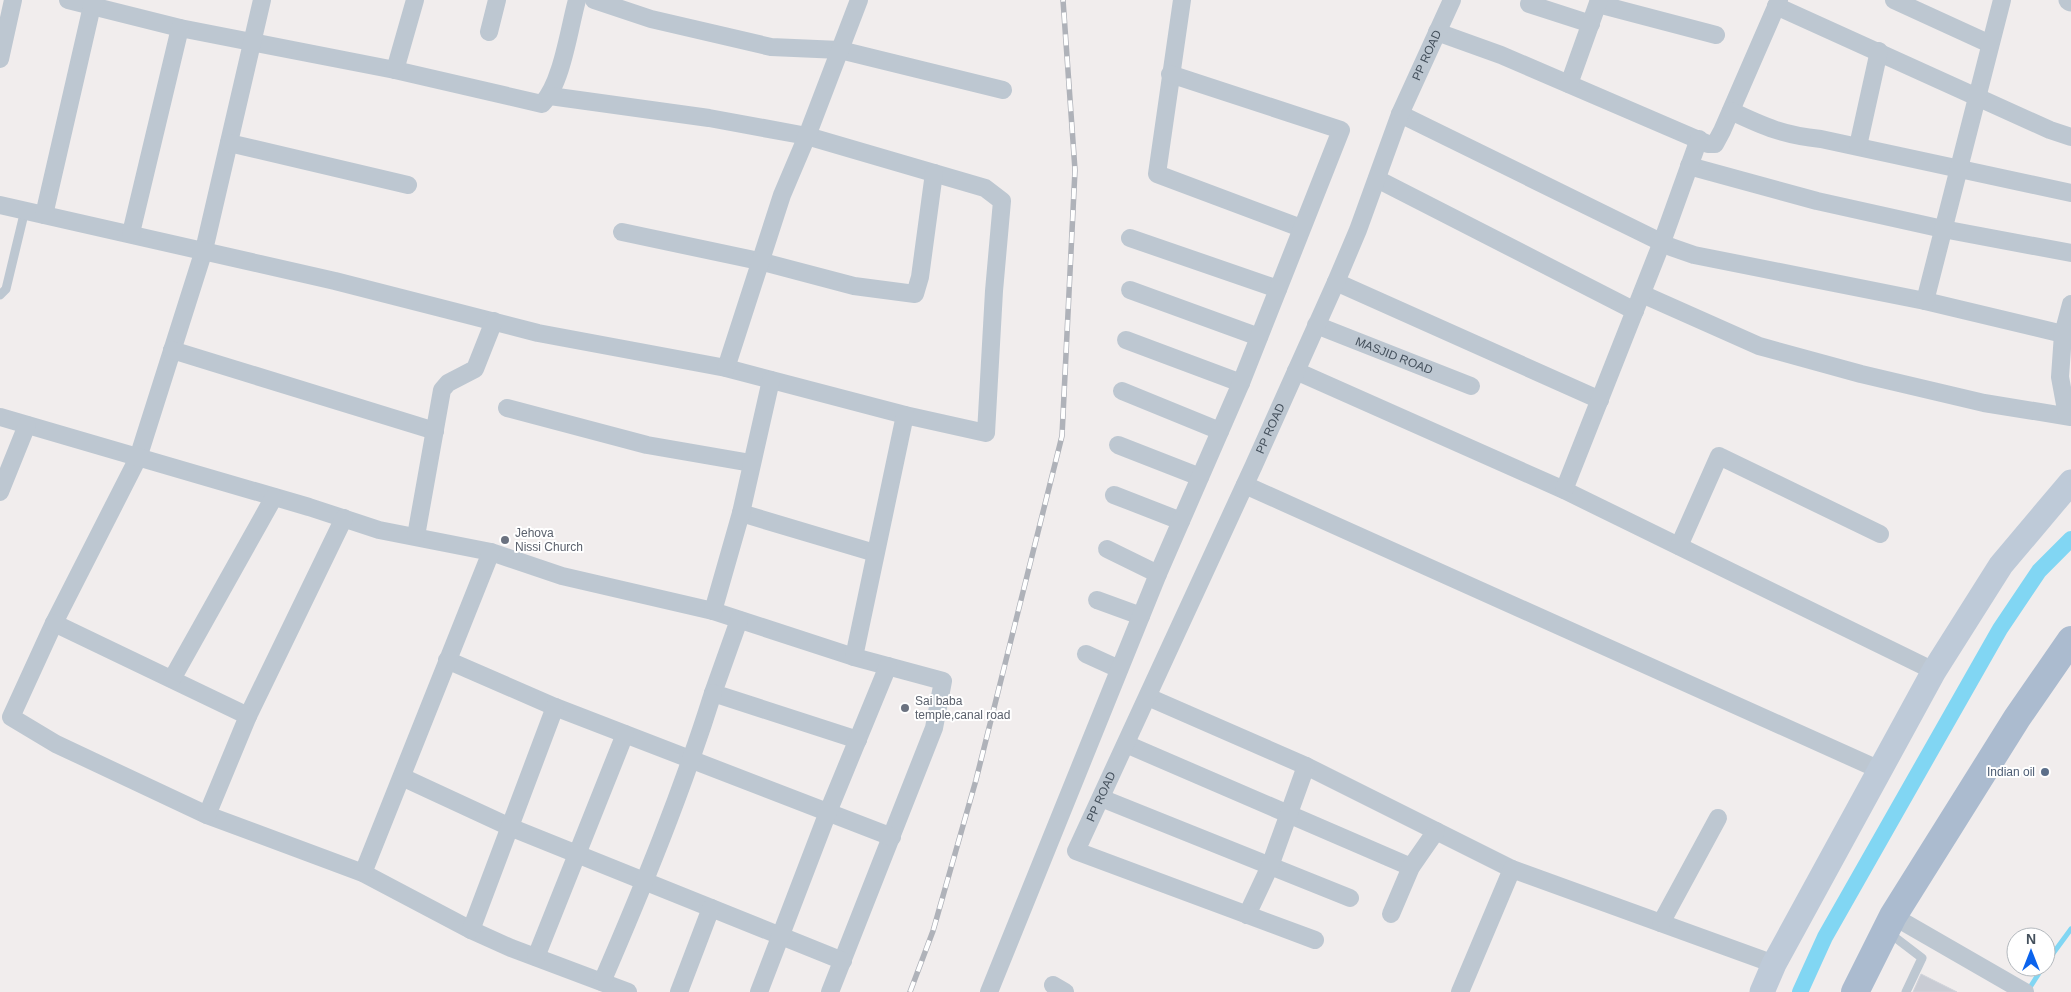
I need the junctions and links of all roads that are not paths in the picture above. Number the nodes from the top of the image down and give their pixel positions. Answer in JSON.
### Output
{"nodes":[{"id":1,"x":13,"y":0,"type":"edge"},
{"id":2,"x":68,"y":0,"type":"edge"},
{"id":3,"x":262,"y":0,"type":"edge"},
{"id":4,"x":415,"y":0,"type":"edge"},
{"id":5,"x":497,"y":0,"type":"edge"},
{"id":6,"x":576,"y":0,"type":"edge"},
{"id":7,"x":594,"y":0,"type":"edge"},
{"id":8,"x":858,"y":0,"type":"edge"},
{"id":9,"x":1182,"y":0,"type":"edge"},
{"id":10,"x":1452,"y":0,"type":"edge"},
{"id":11,"x":1894,"y":0,"type":"edge"},
{"id":12,"x":2002,"y":0,"type":"edge"},
{"id":13,"x":1599,"y":2,"type":"edge"},
{"id":14,"x":1778,"y":3,"type":"edge"},
{"id":15,"x":1529,"y":4,"type":"dead end"},
{"id":16,"x":92,"y":6,"type":"junction"},
{"id":17,"x":1591,"y":24,"type":"junction"},
{"id":18,"x":180,"y":28,"type":"junction"},
{"id":19,"x":489,"y":32,"type":"dead end"},
{"id":20,"x":1437,"y":32,"type":"junction"},
{"id":21,"x":1716,"y":35,"type":"dead end"},
{"id":22,"x":253,"y":42,"type":"junction"},
{"id":23,"x":1990,"y":44,"type":"junction"},
{"id":24,"x":840,"y":50,"type":"junction"},
{"id":25,"x":1879,"y":52,"type":"junction"},
{"id":26,"x":0,"y":59,"type":"edge"},
{"id":27,"x":395,"y":70,"type":"junction"},
{"id":28,"x":1170,"y":74,"type":"junction"},
{"id":29,"x":1569,"y":84,"type":"junction"},
{"id":30,"x":1003,"y":90,"type":"dead end"},
{"id":31,"x":550,"y":96,"type":"junction"},
{"id":32,"x":1977,"y":96,"type":"junction"},
{"id":33,"x":1731,"y":111,"type":"junction"},
{"id":34,"x":1400,"y":114,"type":"junction"},
{"id":35,"x":807,"y":136,"type":"junction"},
{"id":36,"x":2071,"y":137,"type":"edge"},
{"id":37,"x":1699,"y":139,"type":"junction"},
{"id":38,"x":229,"y":143,"type":"junction"},
{"id":39,"x":1858,"y":146,"type":"junction"},
{"id":40,"x":1689,"y":166,"type":"junction"},
{"id":41,"x":1959,"y":167,"type":"junction"},
{"id":42,"x":934,"y":173,"type":"junction"},
{"id":43,"x":1376,"y":179,"type":"junction"},
{"id":44,"x":408,"y":185,"type":"dead end"},
{"id":45,"x":2071,"y":193,"type":"edge"},
{"id":46,"x":0,"y":205,"type":"edge"},
{"id":47,"x":25,"y":210,"type":"junction"},
{"id":48,"x":44,"y":215,"type":"junction"},
{"id":49,"x":1301,"y":228,"type":"junction"},
{"id":50,"x":1943,"y":229,"type":"junction"},
{"id":51,"x":622,"y":232,"type":"dead end"},
{"id":52,"x":131,"y":234,"type":"junction"},
{"id":53,"x":1130,"y":238,"type":"dead end"},
{"id":54,"x":1662,"y":242,"type":"junction"},
{"id":55,"x":204,"y":250,"type":"junction"},
{"id":56,"x":2071,"y":253,"type":"edge"},
{"id":57,"x":759,"y":261,"type":"junction"},
{"id":58,"x":1336,"y":282,"type":"junction"},
{"id":59,"x":1278,"y":289,"type":"junction"},
{"id":60,"x":1130,"y":290,"type":"dead end"},
{"id":61,"x":1642,"y":294,"type":"junction"},
{"id":62,"x":0,"y":295,"type":"edge"},
{"id":63,"x":1924,"y":300,"type":"junction"},
{"id":64,"x":2071,"y":304,"type":"edge"},
{"id":65,"x":1635,"y":310,"type":"junction"},
{"id":66,"x":494,"y":321,"type":"junction"},
{"id":67,"x":1316,"y":325,"type":"junction"},
{"id":68,"x":2063,"y":334,"type":"junction"},
{"id":69,"x":1259,"y":337,"type":"junction"},
{"id":70,"x":1126,"y":340,"type":"dead end"},
{"id":71,"x":172,"y":350,"type":"junction"},
{"id":72,"x":726,"y":368,"type":"junction"},
{"id":73,"x":1296,"y":371,"type":"junction"},
{"id":74,"x":771,"y":380,"type":"junction"},
{"id":75,"x":1241,"y":383,"type":"junction"},
{"id":76,"x":1471,"y":386,"type":"dead end"},
{"id":77,"x":1122,"y":391,"type":"dead end"},
{"id":78,"x":1600,"y":400,"type":"junction"},
{"id":79,"x":507,"y":408,"type":"dead end"},
{"id":80,"x":2070,"y":414,"type":"edge"},
{"id":81,"x":905,"y":415,"type":"junction"},
{"id":82,"x":0,"y":417,"type":"edge"},
{"id":83,"x":27,"y":424,"type":"junction"},
{"id":84,"x":435,"y":431,"type":"junction"},
{"id":85,"x":1220,"y":431,"type":"junction"},
{"id":86,"x":1118,"y":444,"type":"dead end"},
{"id":87,"x":138,"y":458,"type":"junction"},
{"id":88,"x":751,"y":463,"type":"junction"},
{"id":89,"x":1200,"y":477,"type":"junction"},
{"id":90,"x":2071,"y":482,"type":"edge"},
{"id":91,"x":1245,"y":485,"type":"junction"},
{"id":92,"x":1564,"y":490,"type":"junction"},
{"id":93,"x":0,"y":492,"type":"edge"},
{"id":94,"x":1114,"y":496,"type":"dead end"},
{"id":95,"x":274,"y":497,"type":"junction"},
{"id":96,"x":741,"y":513,"type":"junction"},
{"id":97,"x":344,"y":518,"type":"junction"},
{"id":98,"x":1181,"y":521,"type":"junction"},
{"id":99,"x":1880,"y":534,"type":"dead end"},
{"id":100,"x":416,"y":536,"type":"junction"},
{"id":101,"x":1679,"y":546,"type":"junction"},
{"id":102,"x":1106,"y":549,"type":"dead end"},
{"id":103,"x":491,"y":552,"type":"junction"},
{"id":104,"x":875,"y":553,"type":"junction"},
{"id":105,"x":1158,"y":574,"type":"junction"},
{"id":106,"x":1097,"y":600,"type":"dead end"},
{"id":107,"x":713,"y":611,"type":"junction"},
{"id":108,"x":1141,"y":616,"type":"junction"},
{"id":109,"x":739,"y":620,"type":"junction"},
{"id":110,"x":54,"y":623,"type":"junction"},
{"id":111,"x":2071,"y":640,"type":"edge"},
{"id":112,"x":1086,"y":654,"type":"dead end"},
{"id":113,"x":854,"y":657,"type":"junction"},
{"id":114,"x":447,"y":660,"type":"junction"},
{"id":115,"x":888,"y":666,"type":"junction"},
{"id":116,"x":1119,"y":668,"type":"junction"},
{"id":117,"x":1934,"y":672,"type":"junction"},
{"id":118,"x":172,"y":679,"type":"junction"},
{"id":119,"x":713,"y":692,"type":"junction"},
{"id":120,"x":1148,"y":697,"type":"junction"},
{"id":121,"x":555,"y":707,"type":"junction"},
{"id":122,"x":248,"y":716,"type":"junction"},
{"id":123,"x":625,"y":734,"type":"junction"},
{"id":124,"x":858,"y":740,"type":"junction"},
{"id":125,"x":1126,"y":744,"type":"junction"},
{"id":126,"x":692,"y":760,"type":"junction"},
{"id":127,"x":1306,"y":766,"type":"junction"},
{"id":128,"x":1880,"y":770,"type":"junction"},
{"id":129,"x":402,"y":777,"type":"junction"},
{"id":130,"x":1101,"y":798,"type":"junction"},
{"id":131,"x":828,"y":812,"type":"junction"},
{"id":132,"x":207,"y":815,"type":"junction"},
{"id":133,"x":1290,"y":815,"type":"junction"},
{"id":134,"x":1718,"y":818,"type":"dead end"},
{"id":135,"x":510,"y":827,"type":"junction"},
{"id":136,"x":1436,"y":831,"type":"junction"},
{"id":137,"x":892,"y":837,"type":"junction"},
{"id":138,"x":578,"y":854,"type":"junction"},
{"id":139,"x":1270,"y":866,"type":"junction"},
{"id":140,"x":1411,"y":868,"type":"junction"},
{"id":141,"x":1512,"y":869,"type":"junction"},
{"id":142,"x":363,"y":873,"type":"junction"},
{"id":143,"x":646,"y":882,"type":"junction"},
{"id":144,"x":1350,"y":898,"type":"dead end"},
{"id":145,"x":711,"y":908,"type":"junction"},
{"id":146,"x":1390,"y":914,"type":"dead end"},
{"id":147,"x":1247,"y":915,"type":"junction"},
{"id":148,"x":1661,"y":923,"type":"junction"},
{"id":149,"x":1889,"y":923,"type":"junction"},
{"id":150,"x":471,"y":930,"type":"junction"},
{"id":151,"x":780,"y":935,"type":"junction"},
{"id":152,"x":1315,"y":940,"type":"dead end"},
{"id":153,"x":536,"y":957,"type":"junction"},
{"id":154,"x":843,"y":961,"type":"junction"},
{"id":155,"x":1774,"y":964,"type":"junction"},
{"id":156,"x":602,"y":982,"type":"junction"},
{"id":157,"x":628,"y":992,"type":"edge"},
{"id":158,"x":679,"y":992,"type":"edge"},
{"id":159,"x":760,"y":992,"type":"edge"},
{"id":160,"x":830,"y":992,"type":"edge"},
{"id":161,"x":989,"y":992,"type":"edge"},
{"id":162,"x":1460,"y":992,"type":"edge"},
{"id":163,"x":1762,"y":992,"type":"edge"},
{"id":164,"x":1855,"y":992,"type":"edge"},
{"id":165,"x":1906,"y":992,"type":"edge"},
{"id":166,"x":2025,"y":992,"type":"edge"}],
"edges":[{"from":1,"to":26,"type":"street"},
{"from":2,"to":16,"type":"street"},
{"from":3,"to":22,"type":"street"},
{"from":4,"to":27,"type":"street"},
{"from":5,"to":19,"type":"street"},
{"from":6,"to":31,"type":"street"},
{"from":7,"to":24,"type":"street"},
{"from":8,"to":24,"type":"street"},
{"from":9,"to":28,"type":"street"},
{"from":10,"to":20,"type":"street","name":"PP ROAD"},
{"from":11,"to":23,"type":"street"},
{"from":12,"to":23,"type":"street"},
{"from":13,"to":17,"type":"street"},
{"from":13,"to":21,"type":"street"},
{"from":14,"to":25,"type":"street"},
{"from":14,"to":33,"type":"street"},
{"from":15,"to":17,"type":"street"},
{"from":16,"to":18,"type":"street"},
{"from":16,"to":48,"type":"street"},
{"from":17,"to":29,"type":"street"},
{"from":18,"to":22,"type":"street"},
{"from":18,"to":52,"type":"street"},
{"from":20,"to":29,"type":"street"},
{"from":20,"to":34,"type":"street","name":"PP ROAD"},
{"from":22,"to":27,"type":"street"},
{"from":22,"to":38,"type":"street"},
{"from":23,"to":32,"type":"street"},
{"from":24,"to":30,"type":"street"},
{"from":24,"to":35,"type":"street"},
{"from":25,"to":32,"type":"street"},
{"from":25,"to":39,"type":"street"},
{"from":27,"to":31,"type":"street"},
{"from":28,"to":49,"type":"street"},
{"from":28,"to":49,"type":"street"},
{"from":29,"to":37,"type":"street"},
{"from":31,"to":35,"type":"street"},
{"from":32,"to":36,"type":"street"},
{"from":32,"to":41,"type":"street"},
{"from":33,"to":37,"type":"street"},
{"from":33,"to":39,"type":"street"},
{"from":34,"to":43,"type":"street","name":"PP ROAD"},
{"from":34,"to":54,"type":"street"},
{"from":35,"to":42,"type":"street"},
{"from":35,"to":57,"type":"street"},
{"from":37,"to":40,"type":"street"},
{"from":38,"to":44,"type":"street"},
{"from":38,"to":55,"type":"street"},
{"from":39,"to":41,"type":"street"},
{"from":40,"to":50,"type":"street"},
{"from":40,"to":54,"type":"street"},
{"from":41,"to":45,"type":"street"},
{"from":41,"to":50,"type":"street"},
{"from":42,"to":57,"type":"street"},
{"from":42,"to":81,"type":"street"},
{"from":43,"to":58,"type":"street","name":"PP ROAD"},
{"from":43,"to":65,"type":"street"},
{"from":46,"to":47,"type":"street"},
{"from":47,"to":48,"type":"street"},
{"from":47,"to":62,"type":"lane"},
{"from":48,"to":52,"type":"street"},
{"from":49,"to":59,"type":"street"},
{"from":50,"to":56,"type":"street"},
{"from":50,"to":63,"type":"street"},
{"from":51,"to":57,"type":"street"},
{"from":52,"to":55,"type":"street"},
{"from":53,"to":59,"type":"street"},
{"from":54,"to":61,"type":"street"},
{"from":54,"to":63,"type":"street"},
{"from":55,"to":66,"type":"street"},
{"from":55,"to":71,"type":"street"},
{"from":57,"to":72,"type":"street"},
{"from":58,"to":67,"type":"street","name":"PP ROAD"},
{"from":58,"to":78,"type":"street"},
{"from":59,"to":69,"type":"street"},
{"from":60,"to":69,"type":"street"},
{"from":61,"to":65,"type":"street"},
{"from":61,"to":80,"type":"street"},
{"from":63,"to":68,"type":"street"},
{"from":64,"to":68,"type":"street"},
{"from":65,"to":78,"type":"street"},
{"from":66,"to":72,"type":"street"},
{"from":66,"to":84,"type":"street"},
{"from":67,"to":73,"type":"street","name":"PP ROAD"},
{"from":67,"to":76,"type":"street","name":"MASJID ROAD"},
{"from":68,"to":80,"type":"street"},
{"from":69,"to":75,"type":"street"},
{"from":70,"to":75,"type":"street"},
{"from":71,"to":84,"type":"street"},
{"from":71,"to":87,"type":"street"},
{"from":72,"to":74,"type":"street"},
{"from":73,"to":91,"type":"street","name":"PP ROAD"},
{"from":73,"to":92,"type":"street"},
{"from":74,"to":81,"type":"street"},
{"from":74,"to":88,"type":"street"},
{"from":75,"to":85,"type":"street"},
{"from":77,"to":85,"type":"street"},
{"from":78,"to":92,"type":"street"},
{"from":79,"to":88,"type":"street"},
{"from":81,"to":104,"type":"street"},
{"from":82,"to":83,"type":"street"},
{"from":83,"to":87,"type":"street"},
{"from":83,"to":93,"type":"street"},
{"from":84,"to":100,"type":"street"},
{"from":85,"to":89,"type":"street"},
{"from":86,"to":89,"type":"street"},
{"from":87,"to":95,"type":"street"},
{"from":87,"to":110,"type":"street"},
{"from":88,"to":96,"type":"street"},
{"from":89,"to":98,"type":"street"},
{"from":90,"to":117,"type":"main road"},
{"from":91,"to":120,"type":"street","name":"PP ROAD"},
{"from":91,"to":128,"type":"street"},
{"from":92,"to":101,"type":"street"},
{"from":94,"to":98,"type":"street"},
{"from":95,"to":97,"type":"street"},
{"from":95,"to":118,"type":"street"},
{"from":96,"to":104,"type":"street"},
{"from":96,"to":107,"type":"street"},
{"from":97,"to":100,"type":"street"},
{"from":97,"to":122,"type":"street"},
{"from":98,"to":105,"type":"street"},
{"from":99,"to":101,"type":"street"},
{"from":100,"to":103,"type":"street"},
{"from":101,"to":117,"type":"street"},
{"from":102,"to":105,"type":"street"},
{"from":103,"to":107,"type":"street"},
{"from":103,"to":114,"type":"street"},
{"from":104,"to":113,"type":"street"},
{"from":105,"to":108,"type":"street"},
{"from":106,"to":108,"type":"street"},
{"from":107,"to":109,"type":"street"},
{"from":108,"to":116,"type":"street"},
{"from":109,"to":113,"type":"street"},
{"from":109,"to":119,"type":"street"},
{"from":110,"to":118,"type":"street"},
{"from":110,"to":132,"type":"street"},
{"from":111,"to":149,"type":"main road"},
{"from":112,"to":116,"type":"street"},
{"from":113,"to":115,"type":"street"},
{"from":114,"to":121,"type":"street"},
{"from":114,"to":129,"type":"street"},
{"from":115,"to":124,"type":"street"},
{"from":115,"to":137,"type":"street"},
{"from":116,"to":161,"type":"street"},
{"from":117,"to":128,"type":"main road"},
{"from":118,"to":122,"type":"street"},
{"from":119,"to":124,"type":"street"},
{"from":119,"to":126,"type":"street"},
{"from":120,"to":125,"type":"street","name":"PP ROAD"},
{"from":120,"to":127,"type":"street"},
{"from":121,"to":123,"type":"street"},
{"from":121,"to":135,"type":"street"},
{"from":122,"to":132,"type":"street"},
{"from":123,"to":126,"type":"street"},
{"from":123,"to":138,"type":"street"},
{"from":124,"to":131,"type":"street"},
{"from":125,"to":130,"type":"street","name":"PP ROAD"},
{"from":125,"to":133,"type":"street"},
{"from":126,"to":131,"type":"street"},
{"from":126,"to":143,"type":"street"},
{"from":127,"to":133,"type":"street"},
{"from":127,"to":136,"type":"street"},
{"from":128,"to":155,"type":"main road"},
{"from":129,"to":135,"type":"street"},
{"from":129,"to":142,"type":"street"},
{"from":130,"to":139,"type":"street"},
{"from":130,"to":147,"type":"street","name":"PP ROAD"},
{"from":131,"to":137,"type":"street"},
{"from":131,"to":151,"type":"street"},
{"from":132,"to":142,"type":"street"},
{"from":133,"to":139,"type":"street"},
{"from":133,"to":140,"type":"street"},
{"from":134,"to":148,"type":"street"},
{"from":135,"to":138,"type":"street"},
{"from":135,"to":150,"type":"street"},
{"from":136,"to":140,"type":"street"},
{"from":136,"to":141,"type":"street"},
{"from":137,"to":154,"type":"street"},
{"from":138,"to":143,"type":"street"},
{"from":138,"to":153,"type":"street"},
{"from":139,"to":144,"type":"street"},
{"from":139,"to":147,"type":"street"},
{"from":140,"to":146,"type":"street"},
{"from":141,"to":148,"type":"street"},
{"from":141,"to":162,"type":"street"},
{"from":142,"to":150,"type":"street"},
{"from":143,"to":145,"type":"street"},
{"from":143,"to":156,"type":"street"},
{"from":145,"to":151,"type":"street"},
{"from":145,"to":158,"type":"street"},
{"from":147,"to":152,"type":"street"},
{"from":148,"to":155,"type":"street"},
{"from":149,"to":164,"type":"main road"},
{"from":149,"to":165,"type":"lane"},
{"from":149,"to":166,"type":"street"},
{"from":150,"to":153,"type":"street"},
{"from":151,"to":154,"type":"street"},
{"from":151,"to":159,"type":"street"},
{"from":153,"to":156,"type":"street"},
{"from":154,"to":160,"type":"street"},
{"from":155,"to":163,"type":"main road"},
{"from":156,"to":157,"type":"street"}]}
